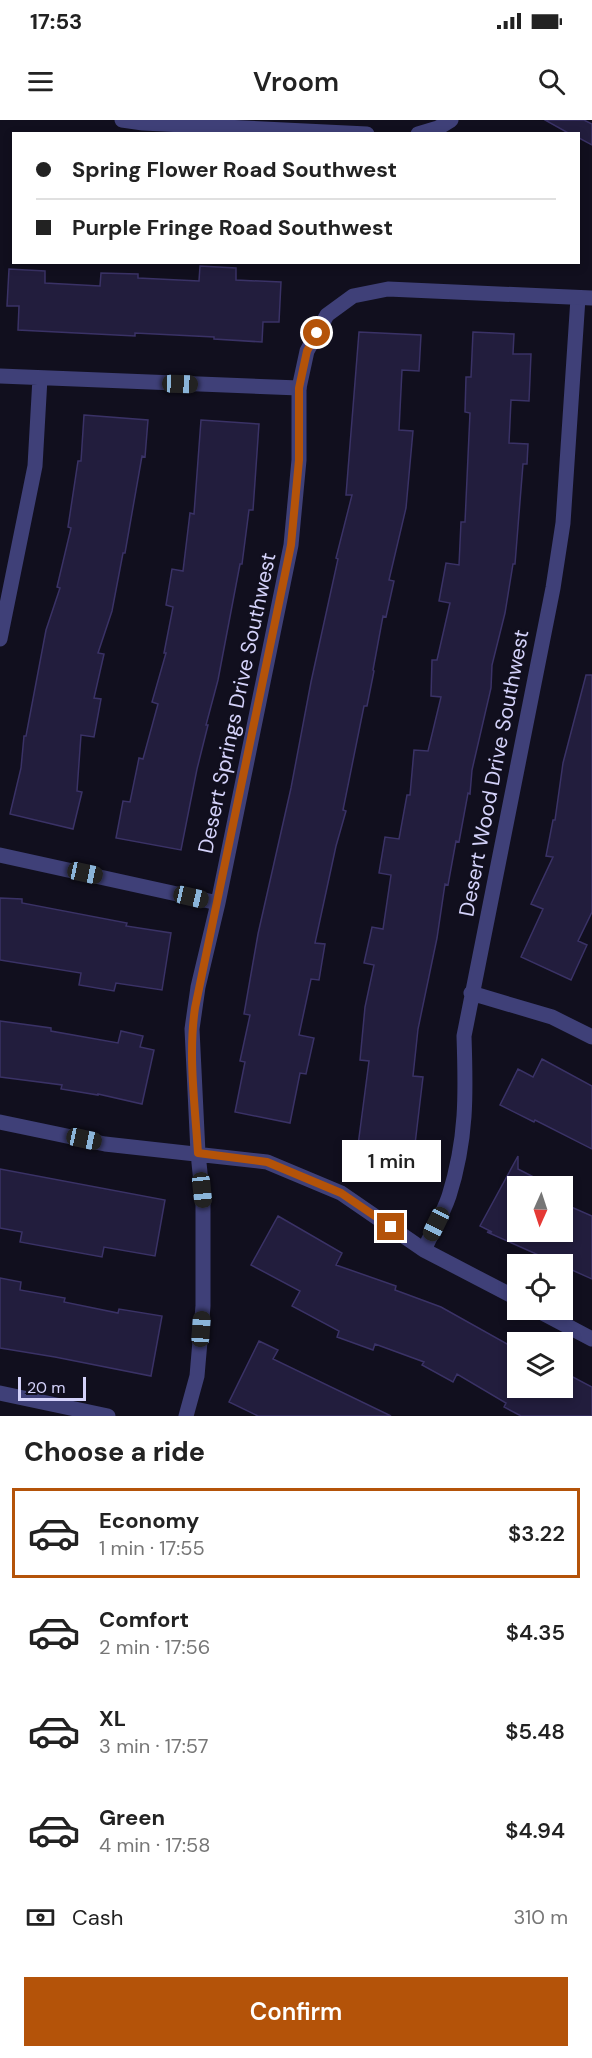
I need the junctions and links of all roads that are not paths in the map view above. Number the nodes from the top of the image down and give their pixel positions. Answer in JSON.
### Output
{"nodes":[{"id":1,"x":122,"y":120,"type":"edge"},
{"id":2,"x":451,"y":120,"type":"edge"},
{"id":3,"x":237,"y":124,"type":"edge"},
{"id":4,"x":341,"y":132,"type":"edge"},
{"id":5,"x":425,"y":132,"type":"edge"},
{"id":6,"x":585,"y":298,"type":"edge"},
{"id":7,"x":0,"y":376,"type":"edge"},
{"id":8,"x":40,"y":378,"type":"junction"},
{"id":9,"x":299,"y":388,"type":"junction"},
{"id":10,"x":0,"y":639,"type":"edge"},
{"id":11,"x":0,"y":855,"type":"edge"},
{"id":12,"x":218,"y":903,"type":"junction"},
{"id":13,"x":471,"y":993,"type":"junction"},
{"id":14,"x":592,"y":1037,"type":"edge"},
{"id":15,"x":0,"y":1122,"type":"edge"},
{"id":16,"x":198,"y":1153,"type":"junction"},
{"id":17,"x":424,"y":1250,"type":"junction"},
{"id":18,"x":507,"y":1293,"type":"edge"},
{"id":19,"x":556,"y":1320,"type":"edge"},
{"id":20,"x":592,"y":1339,"type":"edge"},
{"id":21,"x":0,"y":1393,"type":"edge"},
{"id":22,"x":108,"y":1416,"type":"edge"},
{"id":23,"x":186,"y":1416,"type":"edge"}],
"edges":[{"from":1,"to":3,"type":"street"},
{"from":2,"to":5,"type":"street"},
{"from":3,"to":4,"type":"street"},
{"from":6,"to":9,"type":"street","name":"Desert Springs Drive Southwest"},
{"from":6,"to":13,"type":"street","name":"Desert Wood Drive Southwest"},
{"from":7,"to":8,"type":"street"},
{"from":8,"to":9,"type":"street"},
{"from":8,"to":10,"type":"street"},
{"from":9,"to":12,"type":"street","name":"Desert Springs Drive Southwest"},
{"from":11,"to":12,"type":"street"},
{"from":12,"to":16,"type":"street","name":"Desert Springs Drive Southwest"},
{"from":13,"to":14,"type":"street"},
{"from":13,"to":17,"type":"street","name":"Desert Wood Drive Southwest"},
{"from":15,"to":16,"type":"street"},
{"from":16,"to":17,"type":"street"},
{"from":16,"to":23,"type":"street","name":"Desert Springs Drive Southwest"},
{"from":17,"to":18,"type":"street"},
{"from":19,"to":20,"type":"street"},
{"from":21,"to":22,"type":"street"}]}
